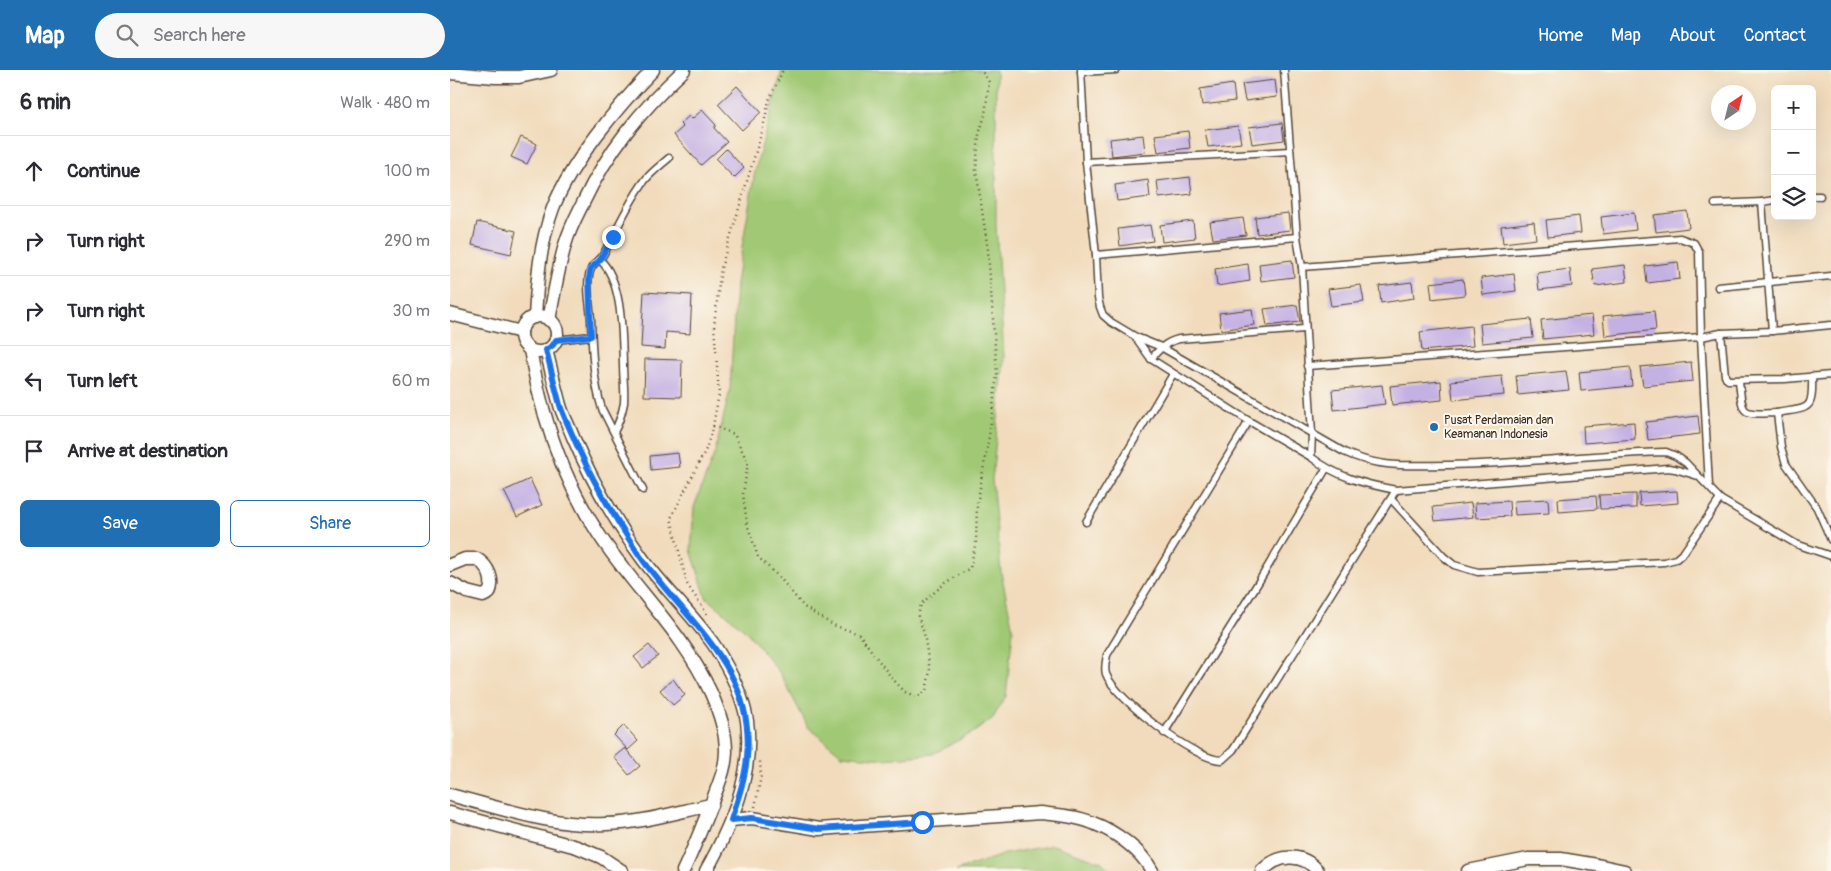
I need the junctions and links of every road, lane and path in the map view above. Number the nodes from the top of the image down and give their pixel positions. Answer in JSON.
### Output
{"nodes":[{"id":1,"x":551,"y":70,"type":"edge"},
{"id":2,"x":684,"y":70,"type":"edge"},
{"id":3,"x":783,"y":70,"type":"edge"},
{"id":4,"x":981,"y":70,"type":"edge"},
{"id":5,"x":1116,"y":70,"type":"edge"},
{"id":6,"x":1284,"y":70,"type":"edge"},
{"id":7,"x":1081,"y":71,"type":"edge"},
{"id":8,"x":650,"y":72,"type":"edge"},
{"id":9,"x":450,"y":73,"type":"edge"},
{"id":10,"x":663,"y":90,"type":"junction"},
{"id":11,"x":1290,"y":151,"type":"junction"},
{"id":12,"x":668,"y":158,"type":"dead end"},
{"id":13,"x":1086,"y":162,"type":"junction"},
{"id":14,"x":1816,"y":196,"type":"edge"},
{"id":15,"x":1820,"y":196,"type":"dead end"},
{"id":16,"x":1771,"y":201,"type":"edge"},
{"id":17,"x":1762,"y":202,"type":"junction"},
{"id":18,"x":1715,"y":204,"type":"dead end"},
{"id":19,"x":1297,"y":237,"type":"junction"},
{"id":20,"x":1096,"y":255,"type":"junction"},
{"id":21,"x":600,"y":260,"type":"junction"},
{"id":22,"x":1302,"y":267,"type":"junction"},
{"id":23,"x":1831,"y":276,"type":"edge"},
{"id":24,"x":1767,"y":282,"type":"junction"},
{"id":25,"x":1718,"y":287,"type":"dead end"},
{"id":26,"x":450,"y":314,"type":"edge"},
{"id":27,"x":535,"y":317,"type":"junction"},
{"id":28,"x":549,"y":320,"type":"junction"},
{"id":29,"x":1831,"y":325,"type":"edge"},
{"id":30,"x":1304,"y":329,"type":"junction"},
{"id":31,"x":1772,"y":331,"type":"junction"},
{"id":32,"x":521,"y":332,"type":"junction"},
{"id":33,"x":1721,"y":333,"type":"junction"},
{"id":34,"x":591,"y":336,"type":"junction"},
{"id":35,"x":1136,"y":337,"type":"junction"},
{"id":36,"x":1701,"y":338,"type":"junction"},
{"id":37,"x":556,"y":340,"type":"junction"},
{"id":38,"x":1161,"y":347,"type":"junction"},
{"id":39,"x":530,"y":350,"type":"junction"},
{"id":40,"x":546,"y":350,"type":"junction"},
{"id":41,"x":1151,"y":359,"type":"junction"},
{"id":42,"x":1307,"y":366,"type":"junction"},
{"id":43,"x":1173,"y":374,"type":"junction"},
{"id":44,"x":1831,"y":375,"type":"edge"},
{"id":45,"x":1812,"y":376,"type":"junction"},
{"id":46,"x":1739,"y":381,"type":"junction"},
{"id":47,"x":1777,"y":413,"type":"junction"},
{"id":48,"x":1249,"y":421,"type":"junction"},
{"id":49,"x":713,"y":426,"type":"junction"},
{"id":50,"x":614,"y":432,"type":"junction"},
{"id":51,"x":1312,"y":434,"type":"junction"},
{"id":52,"x":1310,"y":457,"type":"junction"},
{"id":53,"x":1326,"y":468,"type":"junction"},
{"id":54,"x":1699,"y":476,"type":"junction"},
{"id":55,"x":1709,"y":486,"type":"junction"},
{"id":56,"x":644,"y":490,"type":"dead end"},
{"id":57,"x":1396,"y":490,"type":"junction"},
{"id":58,"x":1391,"y":499,"type":"junction"},
{"id":59,"x":1720,"y":499,"type":"junction"},
{"id":60,"x":1086,"y":522,"type":"dead end"},
{"id":61,"x":1831,"y":540,"type":"edge"},
{"id":62,"x":1831,"y":556,"type":"edge"},
{"id":63,"x":450,"y":565,"type":"edge"},
{"id":64,"x":450,"y":583,"type":"edge"},
{"id":65,"x":708,"y":616,"type":"dead end"},
{"id":66,"x":1164,"y":732,"type":"junction"},
{"id":67,"x":760,"y":758,"type":"dead end"},
{"id":68,"x":450,"y":794,"type":"edge"},
{"id":69,"x":711,"y":805,"type":"junction"},
{"id":70,"x":450,"y":813,"type":"edge"},
{"id":71,"x":752,"y":818,"type":"junction"},
{"id":72,"x":731,"y":820,"type":"junction"},
{"id":73,"x":622,"y":871,"type":"edge"},
{"id":74,"x":683,"y":871,"type":"edge"},
{"id":75,"x":706,"y":871,"type":"edge"},
{"id":76,"x":1152,"y":871,"type":"edge"},
{"id":77,"x":1262,"y":871,"type":"edge"},
{"id":78,"x":1318,"y":871,"type":"edge"},
{"id":79,"x":1468,"y":871,"type":"edge"},
{"id":80,"x":1625,"y":871,"type":"edge"}],
"edges":[{"from":1,"to":9,"type":"street"},
{"from":2,"to":10,"type":"street"},
{"from":3,"to":49,"type":"path"},
{"from":4,"to":49,"type":"path"},
{"from":5,"to":7,"type":"lane"},
{"from":6,"to":11,"type":"lane"},
{"from":7,"to":13,"type":"lane"},
{"from":8,"to":10,"type":"street"},
{"from":8,"to":27,"type":"street"},
{"from":10,"to":28,"type":"street"},
{"from":11,"to":13,"type":"lane"},
{"from":11,"to":19,"type":"lane"},
{"from":12,"to":21,"type":"lane"},
{"from":13,"to":20,"type":"lane"},
{"from":14,"to":15,"type":"lane"},
{"from":16,"to":17,"type":"lane"},
{"from":17,"to":18,"type":"lane"},
{"from":17,"to":24,"type":"lane"},
{"from":19,"to":20,"type":"lane"},
{"from":19,"to":22,"type":"lane"},
{"from":20,"to":35,"type":"lane"},
{"from":21,"to":34,"type":"lane"},
{"from":21,"to":50,"type":"lane"},
{"from":22,"to":30,"type":"lane"},
{"from":22,"to":36,"type":"lane"},
{"from":23,"to":24,"type":"lane"},
{"from":24,"to":25,"type":"lane"},
{"from":24,"to":31,"type":"lane"},
{"from":26,"to":32,"type":"street"},
{"from":27,"to":28,"type":"street"},
{"from":27,"to":32,"type":"street"},
{"from":28,"to":37,"type":"street"},
{"from":29,"to":31,"type":"lane"},
{"from":30,"to":38,"type":"lane"},
{"from":30,"to":42,"type":"lane"},
{"from":31,"to":33,"type":"lane"},
{"from":32,"to":39,"type":"street"},
{"from":33,"to":36,"type":"lane"},
{"from":33,"to":46,"type":"lane"},
{"from":34,"to":37,"type":"lane"},
{"from":34,"to":50,"type":"lane"},
{"from":35,"to":38,"type":"lane"},
{"from":35,"to":41,"type":"lane"},
{"from":36,"to":42,"type":"lane"},
{"from":36,"to":55,"type":"lane"},
{"from":37,"to":40,"type":"street"},
{"from":38,"to":41,"type":"lane"},
{"from":38,"to":51,"type":"lane"},
{"from":39,"to":40,"type":"street"},
{"from":39,"to":69,"type":"street"},
{"from":40,"to":72,"type":"street"},
{"from":41,"to":43,"type":"lane"},
{"from":42,"to":51,"type":"lane"},
{"from":43,"to":48,"type":"lane"},
{"from":43,"to":60,"type":"lane"},
{"from":44,"to":45,"type":"lane"},
{"from":45,"to":46,"type":"lane"},
{"from":45,"to":47,"type":"lane"},
{"from":46,"to":47,"type":"lane"},
{"from":47,"to":61,"type":"lane"},
{"from":48,"to":52,"type":"lane"},
{"from":48,"to":66,"type":"lane"},
{"from":49,"to":65,"type":"path"},
{"from":50,"to":56,"type":"lane"},
{"from":51,"to":52,"type":"lane"},
{"from":51,"to":54,"type":"lane"},
{"from":52,"to":53,"type":"lane"},
{"from":53,"to":57,"type":"lane"},
{"from":53,"to":66,"type":"lane"},
{"from":54,"to":55,"type":"lane"},
{"from":54,"to":57,"type":"lane"},
{"from":55,"to":59,"type":"lane"},
{"from":57,"to":58,"type":"lane"},
{"from":58,"to":59,"type":"lane"},
{"from":58,"to":66,"type":"lane"},
{"from":59,"to":62,"type":"lane"},
{"from":63,"to":64,"type":"street"},
{"from":67,"to":71,"type":"path"},
{"from":68,"to":69,"type":"street"},
{"from":69,"to":74,"type":"street"},
{"from":70,"to":73,"type":"street"},
{"from":71,"to":72,"type":"street"},
{"from":71,"to":76,"type":"street"},
{"from":72,"to":75,"type":"street"},
{"from":77,"to":78,"type":"street"},
{"from":79,"to":80,"type":"street"}]}
